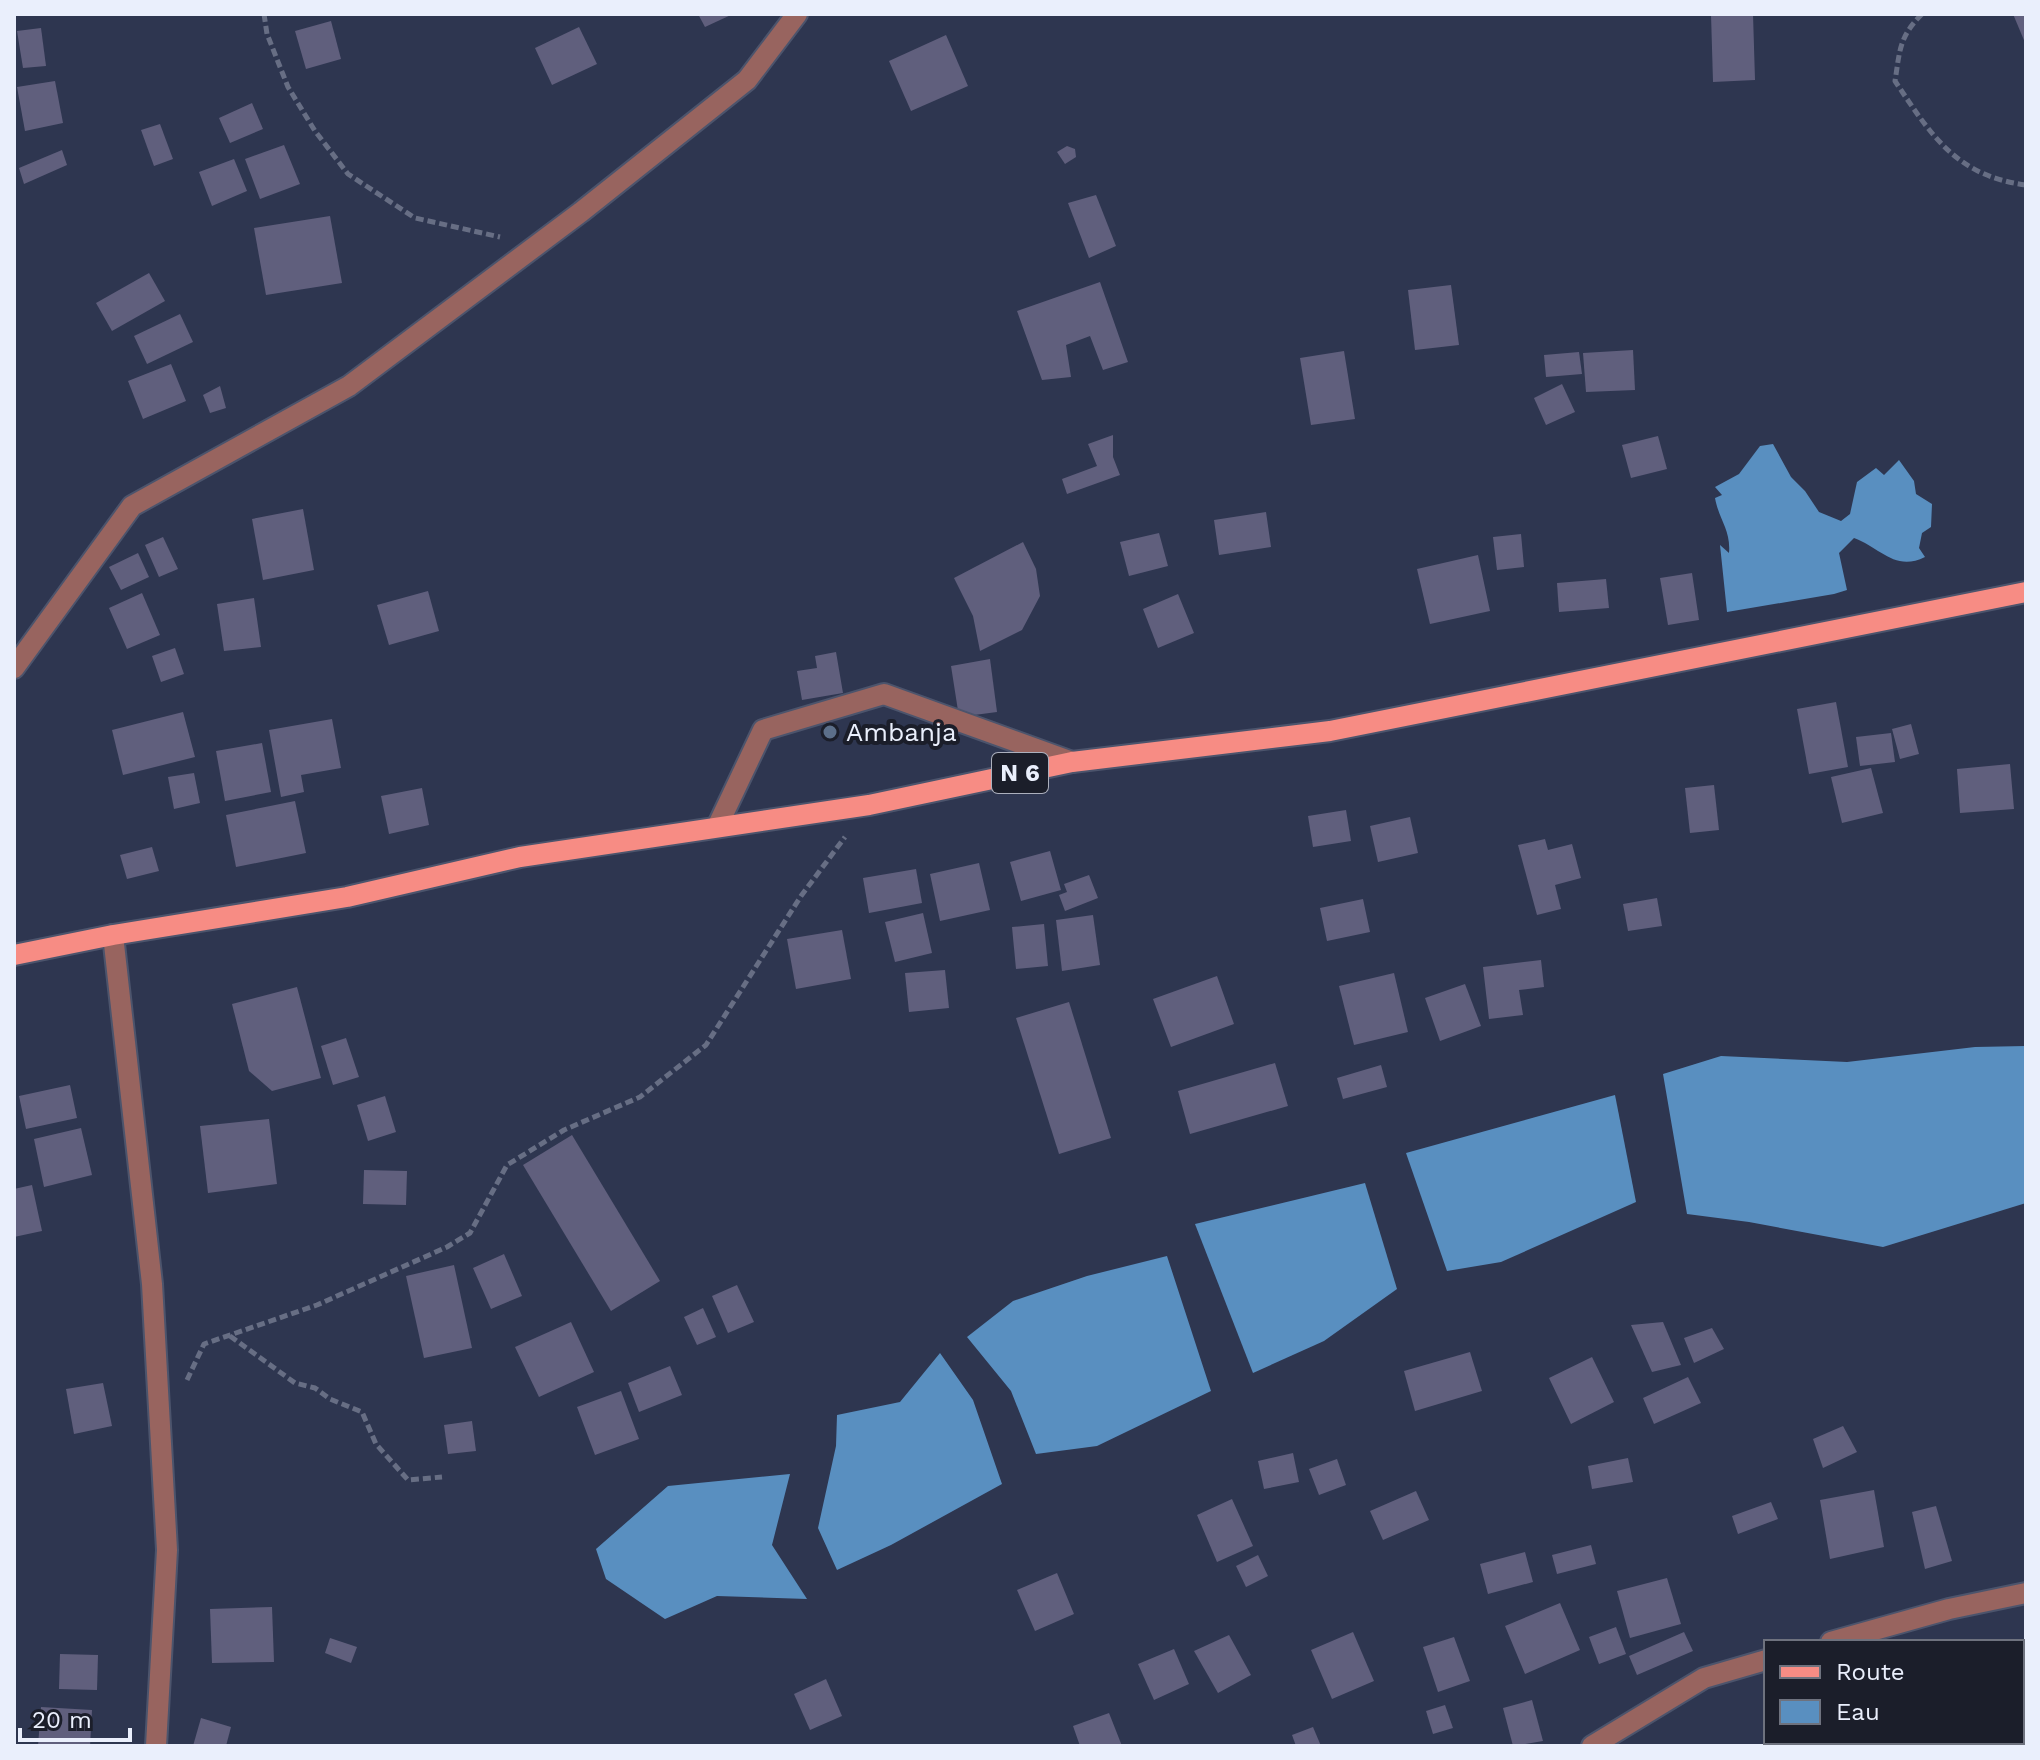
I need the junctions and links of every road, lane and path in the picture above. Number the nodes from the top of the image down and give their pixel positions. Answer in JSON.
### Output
{"nodes":[{"id":1,"x":264,"y":14,"type":"edge"},
{"id":2,"x":797,"y":14,"type":"edge"},
{"id":3,"x":1922,"y":14,"type":"edge"},
{"id":4,"x":2026,"y":185,"type":"edge"},
{"id":5,"x":536,"y":246,"type":"junction"},
{"id":6,"x":2026,"y":592,"type":"edge"},
{"id":7,"x":14,"y":668,"type":"edge"},
{"id":8,"x":1072,"y":762,"type":"junction"},
{"id":9,"x":869,"y":805,"type":"junction"},
{"id":10,"x":718,"y":825,"type":"junction"},
{"id":11,"x":113,"y":935,"type":"junction"},
{"id":12,"x":14,"y":955,"type":"edge"},
{"id":13,"x":230,"y":1335,"type":"junction"},
{"id":14,"x":185,"y":1383,"type":"dead end"},
{"id":15,"x":442,"y":1477,"type":"dead end"},
{"id":16,"x":2026,"y":1593,"type":"edge"},
{"id":17,"x":1838,"y":1640,"type":"edge"},
{"id":18,"x":1764,"y":1661,"type":"edge"},
{"id":19,"x":156,"y":1746,"type":"edge"},
{"id":20,"x":1592,"y":1746,"type":"edge"}],
"edges":[{"from":1,"to":5,"type":"path"},
{"from":2,"to":5,"type":"street"},
{"from":3,"to":4,"type":"path"},
{"from":5,"to":7,"type":"street"},
{"from":6,"to":8,"type":"main road","number":"N 6"},
{"from":8,"to":9,"type":"main road","number":"N 6"},
{"from":8,"to":10,"type":"street"},
{"from":9,"to":10,"type":"main road","number":"N 6"},
{"from":9,"to":13,"type":"path"},
{"from":10,"to":11,"type":"main road","number":"N 6"},
{"from":11,"to":12,"type":"main road","number":"N 6"},
{"from":11,"to":19,"type":"street"},
{"from":13,"to":14,"type":"path"},
{"from":13,"to":15,"type":"path"},
{"from":16,"to":17,"type":"street"},
{"from":18,"to":20,"type":"street"}]}
